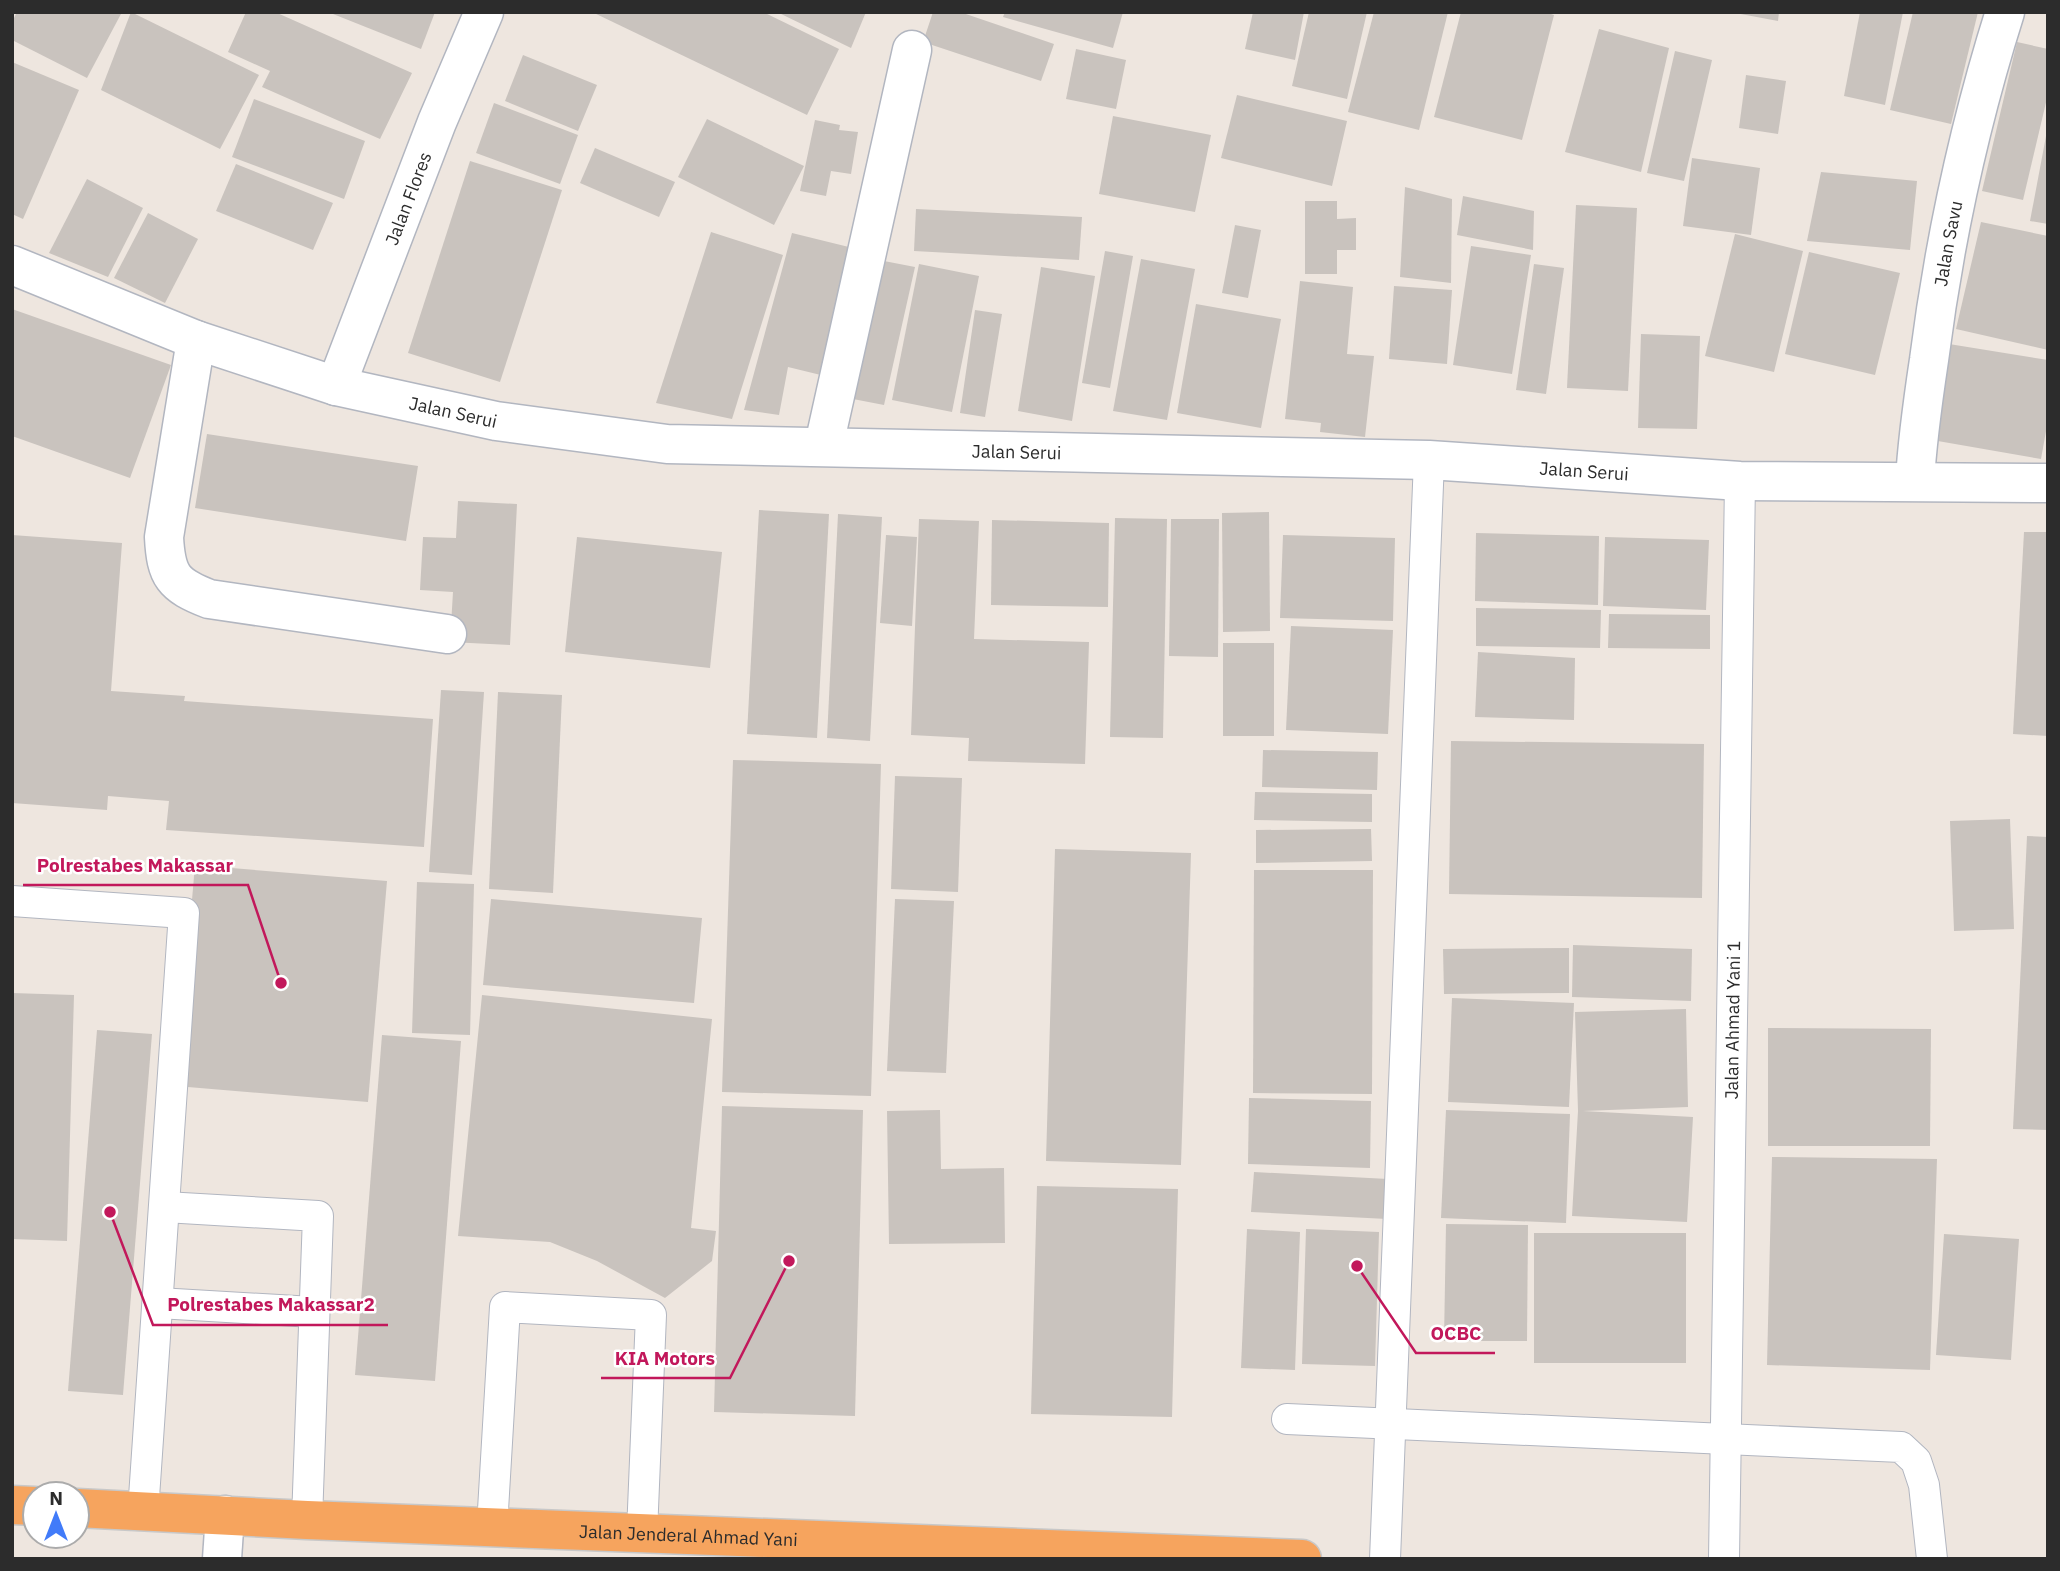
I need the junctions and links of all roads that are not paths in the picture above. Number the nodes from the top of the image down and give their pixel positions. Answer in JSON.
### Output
{"nodes":[{"id":1,"x":484,"y":12,"type":"edge"},
{"id":2,"x":2005,"y":12,"type":"edge"},
{"id":3,"x":912,"y":50,"type":"dead end"},
{"id":4,"x":12,"y":265,"type":"edge"},
{"id":5,"x":196,"y":340,"type":"junction"},
{"id":6,"x":335,"y":386,"type":"junction"},
{"id":7,"x":824,"y":446,"type":"junction"},
{"id":8,"x":1429,"y":460,"type":"junction"},
{"id":9,"x":1740,"y":481,"type":"junction"},
{"id":10,"x":1915,"y":481,"type":"junction"},
{"id":11,"x":2048,"y":483,"type":"edge"},
{"id":12,"x":447,"y":634,"type":"dead end"},
{"id":13,"x":12,"y":901,"type":"edge"},
{"id":14,"x":165,"y":1207,"type":"junction"},
{"id":15,"x":158,"y":1303,"type":"junction"},
{"id":16,"x":313,"y":1312,"type":"junction"},
{"id":17,"x":1287,"y":1419,"type":"dead end"},
{"id":18,"x":1390,"y":1425,"type":"junction"},
{"id":19,"x":1727,"y":1439,"type":"junction"},
{"id":20,"x":91,"y":1509,"type":"edge"},
{"id":21,"x":143,"y":1512,"type":"junction"},
{"id":22,"x":225,"y":1515,"type":"junction"},
{"id":23,"x":307,"y":1520,"type":"junction"},
{"id":24,"x":492,"y":1527,"type":"junction"},
{"id":25,"x":642,"y":1533,"type":"junction"},
{"id":26,"x":222,"y":1559,"type":"edge"},
{"id":27,"x":1302,"y":1559,"type":"edge"},
{"id":28,"x":1385,"y":1559,"type":"edge"},
{"id":29,"x":1724,"y":1559,"type":"edge"},
{"id":30,"x":1932,"y":1559,"type":"edge"}],
"edges":[{"from":1,"to":6,"type":"street","name":"Jalan Flores"},
{"from":2,"to":10,"type":"street","name":"Jalan Savu"},
{"from":3,"to":7,"type":"street"},
{"from":4,"to":5,"type":"street","name":"Jalan Serui"},
{"from":5,"to":6,"type":"street","name":"Jalan Serui"},
{"from":5,"to":12,"type":"street"},
{"from":6,"to":7,"type":"street","name":"Jalan Serui"},
{"from":7,"to":8,"type":"street","name":"Jalan Serui"},
{"from":8,"to":9,"type":"street","name":"Jalan Serui"},
{"from":8,"to":18,"type":"lane"},
{"from":9,"to":10,"type":"street","name":"Jalan Serui"},
{"from":9,"to":19,"type":"lane","name":"Jalan Ahmad Yani 1"},
{"from":10,"to":11,"type":"street","name":"Jalan Serui"},
{"from":13,"to":14,"type":"lane"},
{"from":14,"to":15,"type":"lane"},
{"from":14,"to":16,"type":"lane"},
{"from":15,"to":16,"type":"lane"},
{"from":15,"to":21,"type":"lane"},
{"from":16,"to":23,"type":"lane"},
{"from":17,"to":18,"type":"lane"},
{"from":18,"to":19,"type":"lane"},
{"from":18,"to":28,"type":"lane"},
{"from":19,"to":29,"type":"lane","name":"Jalan Ahmad Yani 1"},
{"from":19,"to":30,"type":"lane"},
{"from":20,"to":21,"type":"highway","name":"Jalan Jenderal Ahmad Yani"},
{"from":21,"to":22,"type":"highway","name":"Jalan Jenderal Ahmad Yani"},
{"from":22,"to":23,"type":"highway","name":"Jalan Jenderal Ahmad Yani"},
{"from":22,"to":26,"type":"street"},
{"from":23,"to":24,"type":"highway","name":"Jalan Jenderal Ahmad Yani"},
{"from":24,"to":25,"type":"highway","name":"Jalan Jenderal Ahmad Yani"},
{"from":24,"to":25,"type":"lane"},
{"from":25,"to":27,"type":"highway","name":"Jalan Jenderal Ahmad Yani"}]}
